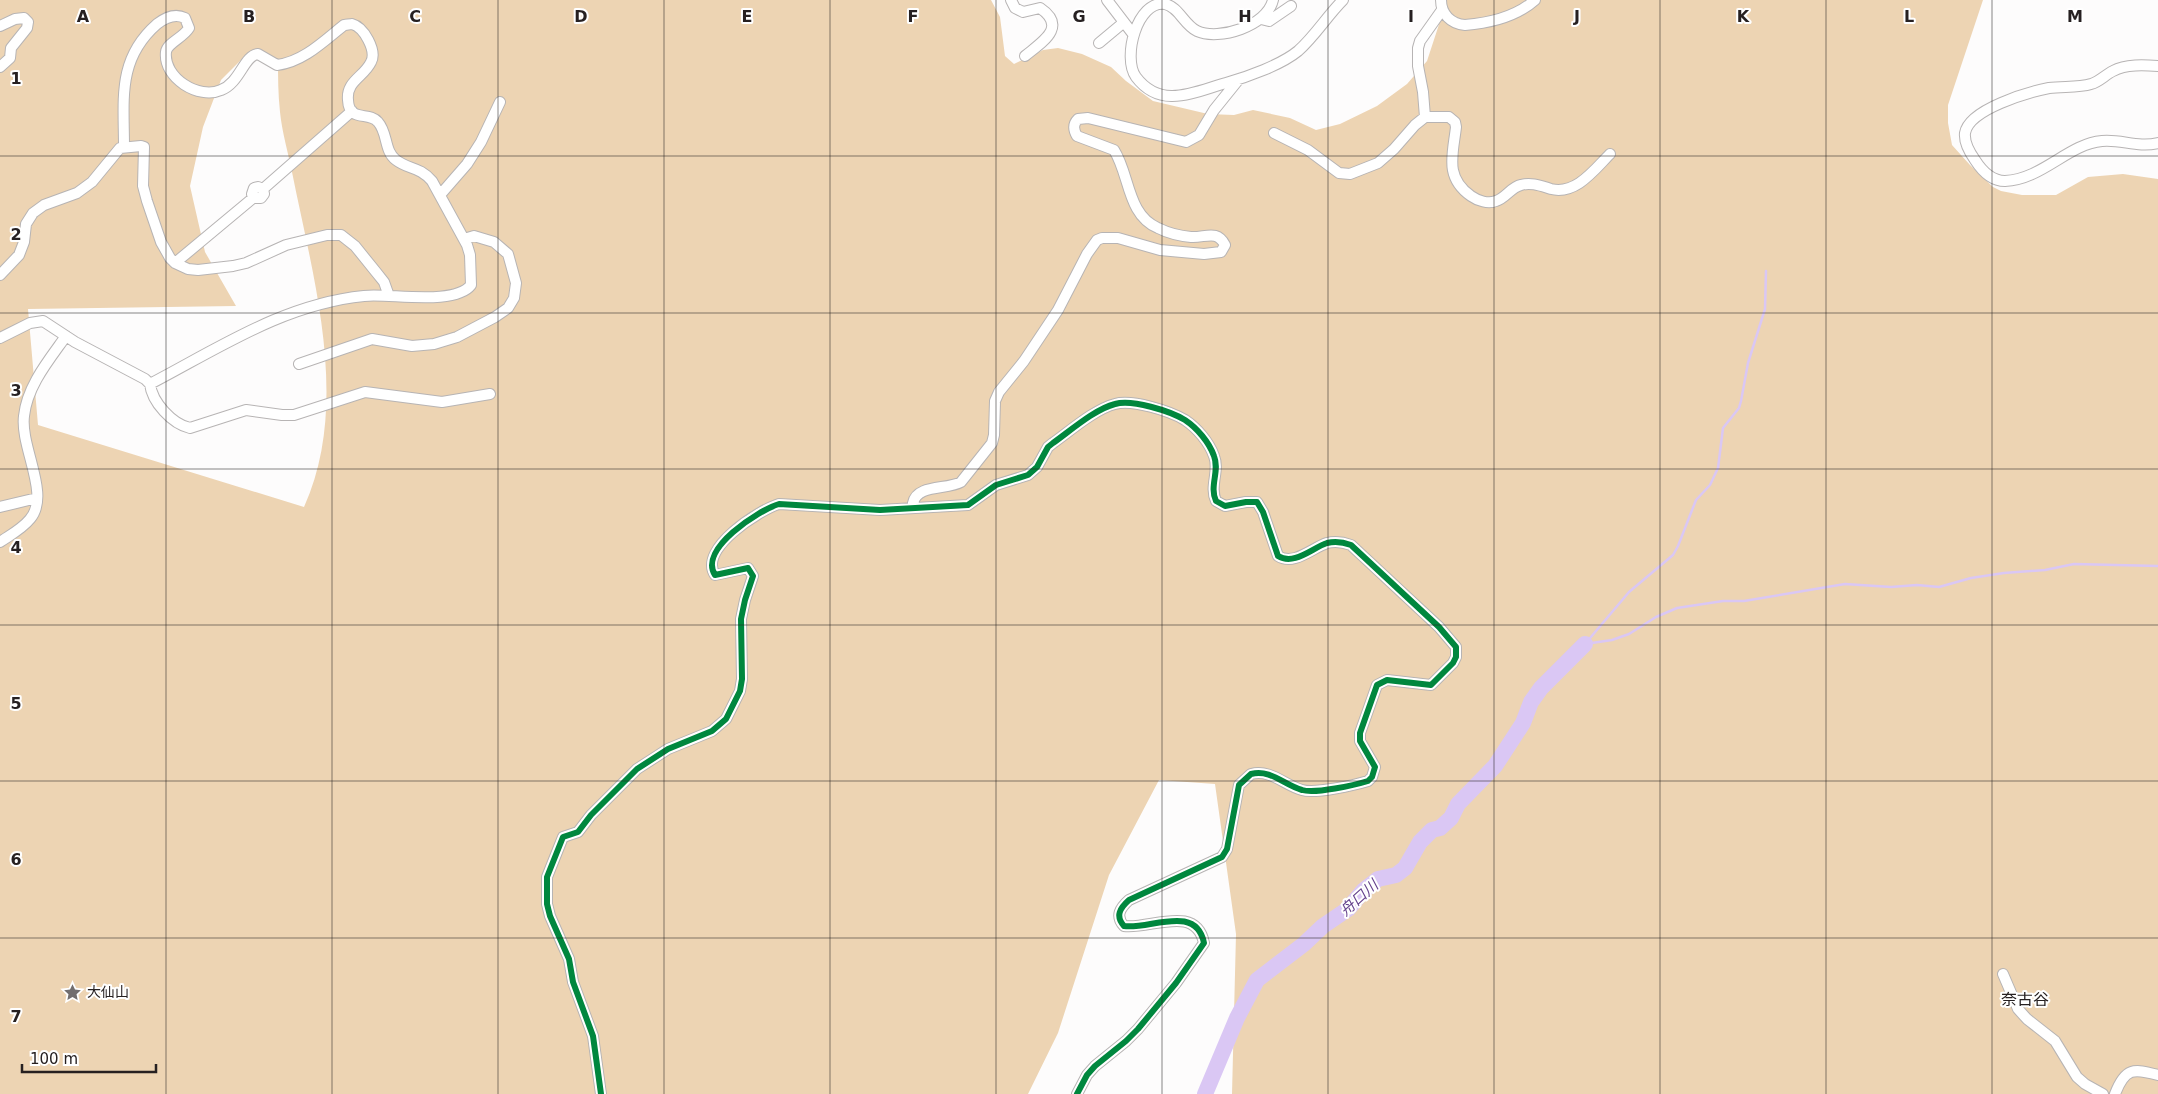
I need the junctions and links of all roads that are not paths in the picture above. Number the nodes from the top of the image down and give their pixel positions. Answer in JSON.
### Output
{"nodes":[{"id":1,"x":1011,"y":0,"type":"edge"},
{"id":2,"x":1107,"y":0,"type":"edge"},
{"id":3,"x":1273,"y":0,"type":"edge"},
{"id":4,"x":1343,"y":0,"type":"edge"},
{"id":5,"x":1535,"y":0,"type":"edge"},
{"id":6,"x":1163,"y":2,"type":"edge"},
{"id":7,"x":1442,"y":5,"type":"edge"},
{"id":8,"x":1291,"y":6,"type":"dead end"},
{"id":9,"x":1261,"y":19,"type":"junction"},
{"id":10,"x":1123,"y":23,"type":"junction"},
{"id":11,"x":0,"y":26,"type":"edge"},
{"id":12,"x":1134,"y":34,"type":"junction"},
{"id":13,"x":1099,"y":43,"type":"dead end"},
{"id":14,"x":1025,"y":56,"type":"dead end"},
{"id":15,"x":2158,"y":66,"type":"edge"},
{"id":16,"x":0,"y":67,"type":"edge"},
{"id":17,"x":1239,"y":79,"type":"junction"},
{"id":18,"x":500,"y":102,"type":"dead end"},
{"id":19,"x":352,"y":111,"type":"junction"},
{"id":20,"x":1425,"y":117,"type":"junction"},
{"id":21,"x":1274,"y":133,"type":"dead end"},
{"id":22,"x":2158,"y":143,"type":"edge"},
{"id":23,"x":124,"y":147,"type":"junction"},
{"id":24,"x":1610,"y":154,"type":"dead end"},
{"id":25,"x":440,"y":195,"type":"junction"},
{"id":26,"x":464,"y":239,"type":"junction"},
{"id":27,"x":175,"y":262,"type":"junction"},
{"id":28,"x":2,"y":269,"type":"edge"},
{"id":29,"x":389,"y":296,"type":"junction"},
{"id":30,"x":66,"y":336,"type":"junction"},
{"id":31,"x":0,"y":338,"type":"edge"},
{"id":32,"x":299,"y":364,"type":"dead end"},
{"id":33,"x":150,"y":384,"type":"junction"},
{"id":34,"x":490,"y":394,"type":"dead end"},
{"id":35,"x":37,"y":498,"type":"junction"},
{"id":36,"x":0,"y":507,"type":"edge"},
{"id":37,"x":916,"y":508,"type":"junction"},
{"id":38,"x":0,"y":542,"type":"edge"},
{"id":39,"x":2003,"y":974,"type":"dead end"},
{"id":40,"x":2158,"y":1075,"type":"edge"},
{"id":41,"x":601,"y":1094,"type":"edge"},
{"id":42,"x":1077,"y":1094,"type":"edge"},
{"id":43,"x":2103,"y":1094,"type":"edge"},
{"id":44,"x":2115,"y":1094,"type":"edge"}],
"edges":[{"from":1,"to":14,"type":"street"},
{"from":2,"to":10,"type":"street"},
{"from":3,"to":9,"type":"street"},
{"from":4,"to":17,"type":"street"},
{"from":5,"to":7,"type":"street"},
{"from":6,"to":9,"type":"street"},
{"from":6,"to":12,"type":"street"},
{"from":7,"to":20,"type":"street"},
{"from":8,"to":9,"type":"street"},
{"from":10,"to":12,"type":"street"},
{"from":10,"to":13,"type":"street"},
{"from":11,"to":16,"type":"street"},
{"from":12,"to":17,"type":"street"},
{"from":15,"to":22,"type":"street"},
{"from":17,"to":37,"type":"street"},
{"from":18,"to":25,"type":"street"},
{"from":19,"to":23,"type":"street"},
{"from":19,"to":25,"type":"street"},
{"from":19,"to":27,"type":"street"},
{"from":20,"to":21,"type":"street"},
{"from":20,"to":24,"type":"street"},
{"from":23,"to":27,"type":"street"},
{"from":23,"to":28,"type":"street"},
{"from":25,"to":26,"type":"street"},
{"from":26,"to":29,"type":"street"},
{"from":26,"to":32,"type":"street"},
{"from":27,"to":29,"type":"street"},
{"from":29,"to":33,"type":"street"},
{"from":30,"to":31,"type":"street"},
{"from":30,"to":33,"type":"street"},
{"from":30,"to":35,"type":"street"},
{"from":33,"to":34,"type":"street"},
{"from":35,"to":36,"type":"street"},
{"from":35,"to":38,"type":"street"},
{"from":37,"to":41,"type":"street"},
{"from":37,"to":42,"type":"street"},
{"from":39,"to":43,"type":"street"},
{"from":40,"to":44,"type":"street"}]}
